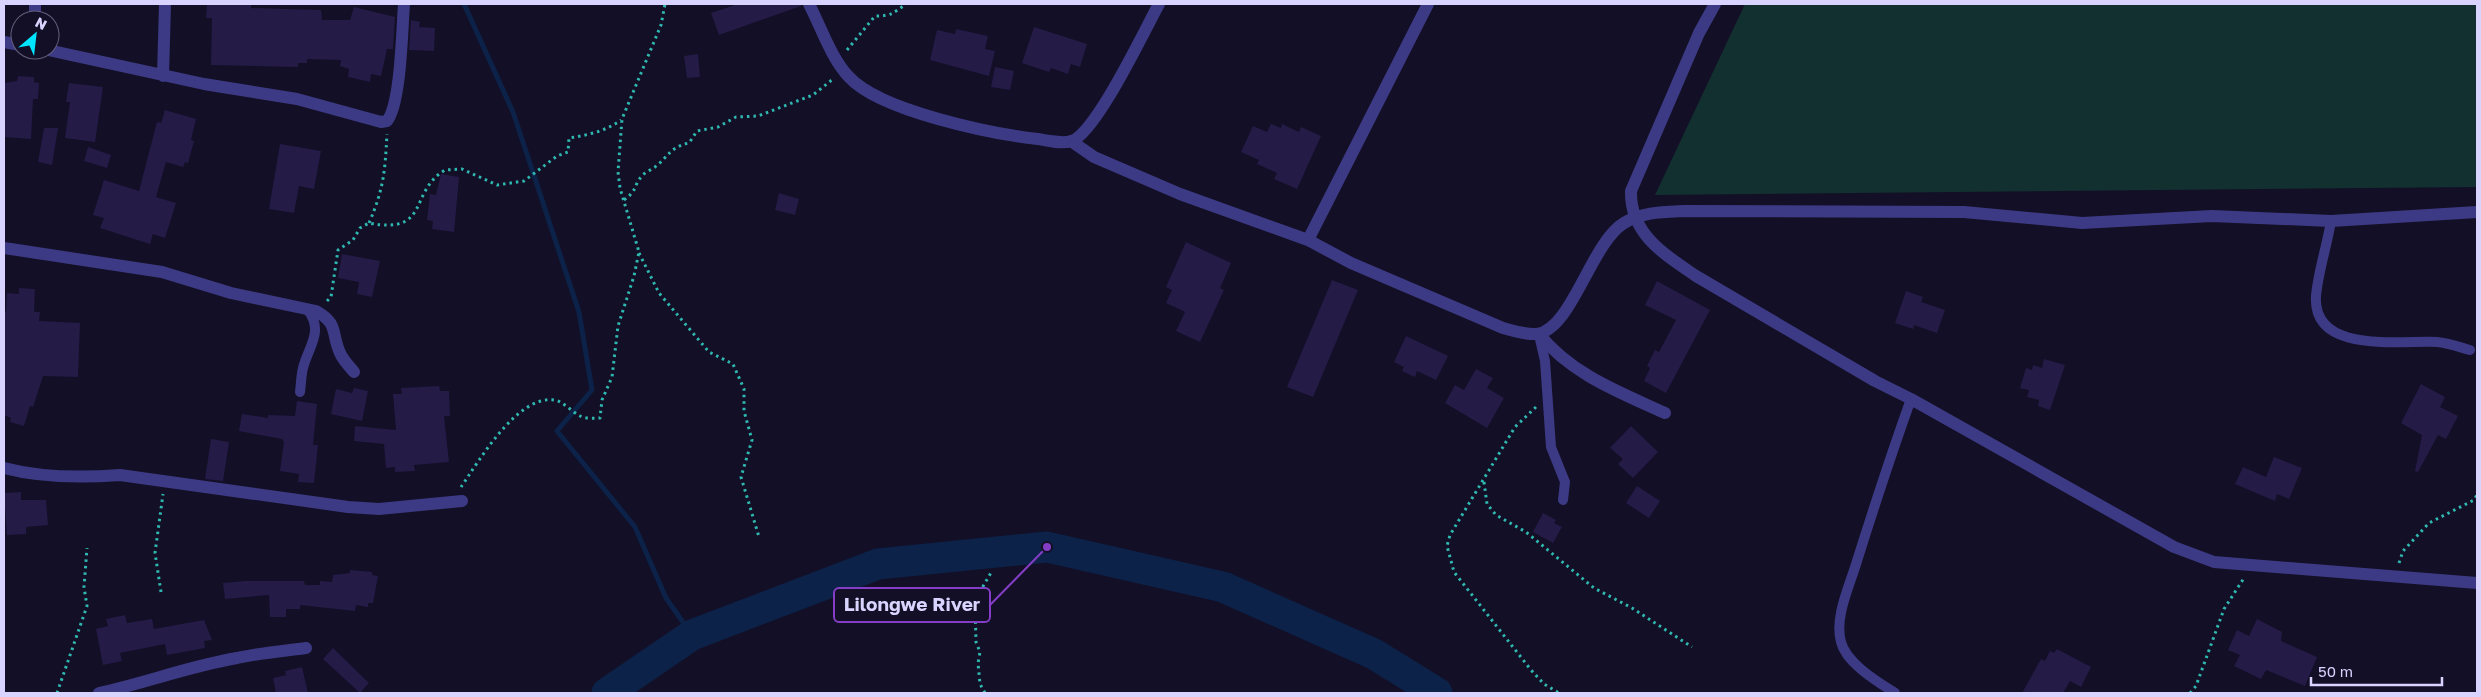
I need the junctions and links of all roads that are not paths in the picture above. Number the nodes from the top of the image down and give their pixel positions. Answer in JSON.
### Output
{"nodes":[{"id":1,"x":165,"y":4,"type":"edge"},
{"id":2,"x":404,"y":4,"type":"edge"},
{"id":3,"x":809,"y":4,"type":"edge"},
{"id":4,"x":1158,"y":4,"type":"edge"},
{"id":5,"x":1428,"y":4,"type":"edge"},
{"id":6,"x":1715,"y":4,"type":"edge"},
{"id":7,"x":60,"y":53,"type":"edge"},
{"id":8,"x":163,"y":76,"type":"junction"},
{"id":9,"x":1072,"y":141,"type":"junction"},
{"id":10,"x":2477,"y":212,"type":"edge"},
{"id":11,"x":1634,"y":218,"type":"junction"},
{"id":12,"x":2332,"y":221,"type":"junction"},
{"id":13,"x":1308,"y":240,"type":"junction"},
{"id":14,"x":4,"y":248,"type":"edge"},
{"id":15,"x":311,"y":310,"type":"junction"},
{"id":16,"x":1539,"y":334,"type":"junction"},
{"id":17,"x":2470,"y":350,"type":"dead end"},
{"id":18,"x":354,"y":372,"type":"dead end"},
{"id":19,"x":300,"y":392,"type":"dead end"},
{"id":20,"x":1911,"y":398,"type":"junction"},
{"id":21,"x":1665,"y":413,"type":"dead end"},
{"id":22,"x":4,"y":468,"type":"edge"},
{"id":23,"x":1563,"y":500,"type":"dead end"},
{"id":24,"x":462,"y":501,"type":"road end"},
{"id":25,"x":2477,"y":583,"type":"edge"},
{"id":26,"x":306,"y":648,"type":"dead end"},
{"id":27,"x":99,"y":693,"type":"edge"},
{"id":28,"x":1895,"y":693,"type":"edge"}],
"edges":[{"from":1,"to":8,"type":"street"},
{"from":2,"to":8,"type":"street"},
{"from":3,"to":9,"type":"street"},
{"from":4,"to":9,"type":"street"},
{"from":5,"to":13,"type":"street"},
{"from":6,"to":11,"type":"street"},
{"from":7,"to":8,"type":"street"},
{"from":9,"to":13,"type":"street"},
{"from":10,"to":12,"type":"street"},
{"from":11,"to":12,"type":"street"},
{"from":11,"to":16,"type":"street"},
{"from":11,"to":20,"type":"street"},
{"from":12,"to":17,"type":"lane"},
{"from":13,"to":16,"type":"street"},
{"from":14,"to":15,"type":"street"},
{"from":15,"to":18,"type":"street"},
{"from":15,"to":19,"type":"lane"},
{"from":16,"to":21,"type":"street"},
{"from":16,"to":23,"type":"lane"},
{"from":20,"to":25,"type":"street"},
{"from":20,"to":28,"type":"lane"},
{"from":22,"to":24,"type":"street"},
{"from":26,"to":27,"type":"street"}]}
